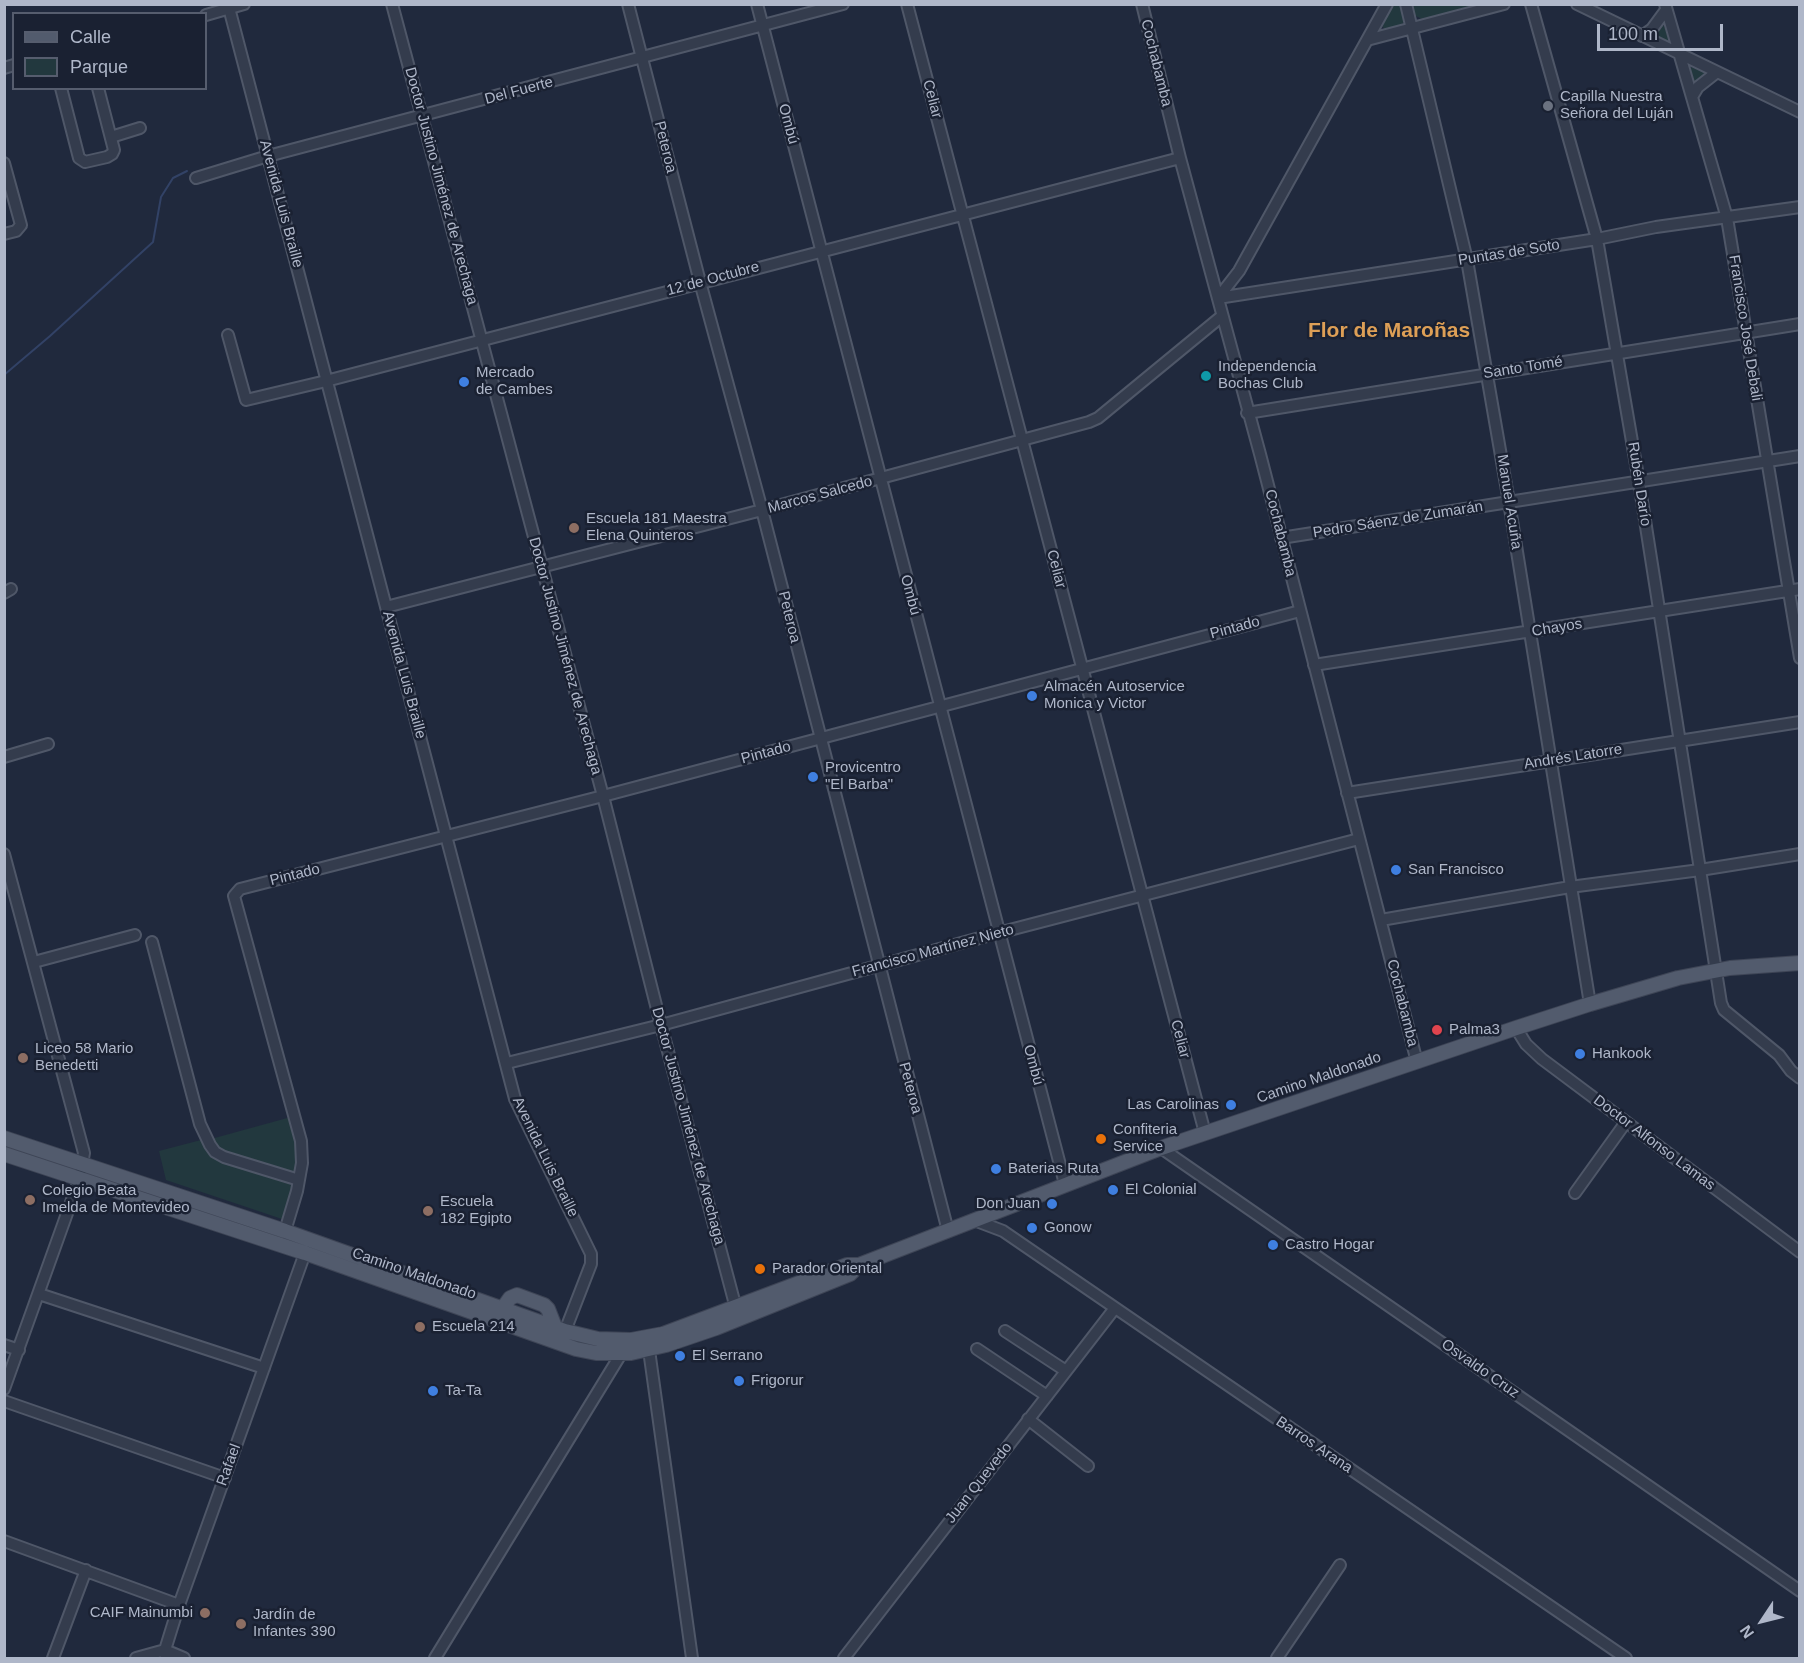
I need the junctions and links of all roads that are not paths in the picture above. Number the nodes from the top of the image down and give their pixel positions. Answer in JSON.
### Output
{"nodes":[{"id":1,"x":244,"y":4,"type":"edge"},
{"id":2,"x":392,"y":4,"type":"edge"},
{"id":3,"x":628,"y":4,"type":"edge"},
{"id":4,"x":757,"y":4,"type":"edge"},
{"id":5,"x":843,"y":4,"type":"edge"},
{"id":6,"x":907,"y":4,"type":"edge"},
{"id":7,"x":1142,"y":4,"type":"edge"},
{"id":8,"x":1387,"y":4,"type":"edge"},
{"id":9,"x":1406,"y":4,"type":"edge"},
{"id":10,"x":1504,"y":4,"type":"edge"},
{"id":11,"x":1531,"y":4,"type":"edge"},
{"id":12,"x":1577,"y":4,"type":"edge"},
{"id":13,"x":228,"y":7,"type":"edge"},
{"id":14,"x":1666,"y":7,"type":"edge"},
{"id":15,"x":207,"y":15,"type":"edge"},
{"id":16,"x":762,"y":26,"type":"junction"},
{"id":17,"x":1412,"y":28,"type":"junction"},
{"id":18,"x":1642,"y":36,"type":"junction"},
{"id":19,"x":1367,"y":40,"type":"junction"},
{"id":20,"x":1679,"y":55,"type":"junction"},
{"id":21,"x":643,"y":58,"type":"junction"},
{"id":22,"x":1717,"y":72,"type":"junction"},
{"id":23,"x":62,"y":90,"type":"edge"},
{"id":24,"x":99,"y":90,"type":"edge"},
{"id":25,"x":1692,"y":97,"type":"junction"},
{"id":26,"x":1800,"y":112,"type":"edge"},
{"id":27,"x":423,"y":117,"type":"junction"},
{"id":28,"x":140,"y":128,"type":"dead end"},
{"id":29,"x":111,"y":137,"type":"junction"},
{"id":30,"x":268,"y":156,"type":"junction"},
{"id":31,"x":1180,"y":158,"type":"junction"},
{"id":32,"x":4,"y":163,"type":"edge"},
{"id":33,"x":196,"y":178,"type":"dead end"},
{"id":34,"x":1800,"y":207,"type":"edge"},
{"id":35,"x":963,"y":215,"type":"junction"},
{"id":36,"x":1727,"y":218,"type":"junction"},
{"id":37,"x":4,"y":234,"type":"edge"},
{"id":38,"x":1597,"y":239,"type":"junction"},
{"id":39,"x":821,"y":251,"type":"junction"},
{"id":40,"x":1467,"y":260,"type":"junction"},
{"id":41,"x":700,"y":282,"type":"junction"},
{"id":42,"x":1218,"y":298,"type":"junction"},
{"id":43,"x":1222,"y":316,"type":"junction"},
{"id":44,"x":1800,"y":324,"type":"edge"},
{"id":45,"x":1746,"y":333,"type":"junction"},
{"id":46,"x":228,"y":335,"type":"dead end"},
{"id":47,"x":481,"y":340,"type":"junction"},
{"id":48,"x":1618,"y":353,"type":"junction"},
{"id":49,"x":1487,"y":374,"type":"junction"},
{"id":50,"x":326,"y":381,"type":"junction"},
{"id":51,"x":1247,"y":413,"type":"junction"},
{"id":52,"x":1022,"y":440,"type":"junction"},
{"id":53,"x":1800,"y":456,"type":"edge"},
{"id":54,"x":1767,"y":461,"type":"junction"},
{"id":55,"x":880,"y":479,"type":"junction"},
{"id":56,"x":1639,"y":482,"type":"junction"},
{"id":57,"x":1509,"y":502,"type":"junction"},
{"id":58,"x":762,"y":510,"type":"junction"},
{"id":59,"x":1281,"y":538,"type":"junction"},
{"id":60,"x":541,"y":567,"type":"junction"},
{"id":61,"x":1794,"y":590,"type":"edge"},
{"id":62,"x":386,"y":607,"type":"junction"},
{"id":63,"x":1300,"y":611,"type":"junction"},
{"id":64,"x":1659,"y":612,"type":"junction"},
{"id":65,"x":1530,"y":632,"type":"junction"},
{"id":66,"x":1800,"y":658,"type":"edge"},
{"id":67,"x":1314,"y":665,"type":"junction"},
{"id":68,"x":1082,"y":669,"type":"junction"},
{"id":69,"x":939,"y":707,"type":"junction"},
{"id":70,"x":1800,"y":722,"type":"edge"},
{"id":71,"x":819,"y":738,"type":"junction"},
{"id":72,"x":1680,"y":740,"type":"junction"},
{"id":73,"x":48,"y":744,"type":"dead end"},
{"id":74,"x":4,"y":757,"type":"edge"},
{"id":75,"x":1550,"y":761,"type":"junction"},
{"id":76,"x":1347,"y":793,"type":"junction"},
{"id":77,"x":603,"y":796,"type":"junction"},
{"id":78,"x":447,"y":836,"type":"junction"},
{"id":79,"x":1359,"y":839,"type":"junction"},
{"id":80,"x":4,"y":854,"type":"edge"},
{"id":81,"x":1800,"y":854,"type":"edge"},
{"id":82,"x":1700,"y":870,"type":"junction"},
{"id":83,"x":1570,"y":887,"type":"junction"},
{"id":84,"x":1142,"y":895,"type":"junction"},
{"id":85,"x":1381,"y":920,"type":"junction"},
{"id":86,"x":998,"y":933,"type":"junction"},
{"id":87,"x":135,"y":935,"type":"dead end"},
{"id":88,"x":152,"y":942,"type":"dead end"},
{"id":89,"x":34,"y":962,"type":"junction"},
{"id":90,"x":1800,"y":963,"type":"edge"},
{"id":91,"x":878,"y":966,"type":"junction"},
{"id":92,"x":1717,"y":970,"type":"junction"},
{"id":93,"x":1590,"y":1004,"type":"junction"},
{"id":94,"x":661,"y":1025,"type":"junction"},
{"id":95,"x":1516,"y":1028,"type":"junction"},
{"id":96,"x":1417,"y":1062,"type":"junction"},
{"id":97,"x":507,"y":1063,"type":"junction"},
{"id":98,"x":1800,"y":1078,"type":"edge"},
{"id":99,"x":1626,"y":1122,"type":"junction"},
{"id":100,"x":1205,"y":1133,"type":"junction"},
{"id":101,"x":4,"y":1138,"type":"edge"},
{"id":102,"x":1161,"y":1148,"type":"junction"},
{"id":103,"x":4,"y":1154,"type":"edge"},
{"id":104,"x":83,"y":1164,"type":"junction"},
{"id":105,"x":79,"y":1180,"type":"junction"},
{"id":106,"x":299,"y":1180,"type":"junction"},
{"id":107,"x":1065,"y":1184,"type":"junction"},
{"id":108,"x":1575,"y":1193,"type":"dead end"},
{"id":109,"x":1006,"y":1207,"type":"junction"},
{"id":110,"x":974,"y":1220,"type":"junction"},
{"id":111,"x":285,"y":1231,"type":"junction"},
{"id":112,"x":948,"y":1231,"type":"junction"},
{"id":113,"x":1003,"y":1231,"type":"junction"},
{"id":114,"x":1800,"y":1251,"type":"edge"},
{"id":115,"x":305,"y":1253,"type":"junction"},
{"id":116,"x":39,"y":1294,"type":"junction"},
{"id":117,"x":1115,"y":1308,"type":"junction"},
{"id":118,"x":737,"y":1313,"type":"junction"},
{"id":119,"x":499,"y":1315,"type":"junction"},
{"id":120,"x":560,"y":1329,"type":"junction"},
{"id":121,"x":1005,"y":1331,"type":"dead end"},
{"id":122,"x":4,"y":1345,"type":"edge"},
{"id":123,"x":977,"y":1349,"type":"dead end"},
{"id":124,"x":19,"y":1350,"type":"junction"},
{"id":125,"x":649,"y":1350,"type":"junction"},
{"id":126,"x":621,"y":1354,"type":"junction"},
{"id":127,"x":264,"y":1368,"type":"junction"},
{"id":128,"x":1066,"y":1371,"type":"junction"},
{"id":129,"x":4,"y":1389,"type":"edge"},
{"id":130,"x":1047,"y":1396,"type":"junction"},
{"id":131,"x":4,"y":1401,"type":"edge"},
{"id":132,"x":1028,"y":1419,"type":"junction"},
{"id":133,"x":1088,"y":1466,"type":"dead end"},
{"id":134,"x":225,"y":1478,"type":"junction"},
{"id":135,"x":4,"y":1541,"type":"edge"},
{"id":136,"x":1340,"y":1565,"type":"dead end"},
{"id":137,"x":86,"y":1570,"type":"junction"},
{"id":138,"x":1800,"y":1591,"type":"edge"},
{"id":139,"x":179,"y":1605,"type":"junction"},
{"id":140,"x":165,"y":1654,"type":"edge"},
{"id":141,"x":53,"y":1659,"type":"edge"},
{"id":142,"x":136,"y":1659,"type":"edge"},
{"id":143,"x":184,"y":1659,"type":"edge"},
{"id":144,"x":435,"y":1659,"type":"edge"},
{"id":145,"x":692,"y":1659,"type":"edge"},
{"id":146,"x":844,"y":1659,"type":"edge"},
{"id":147,"x":1277,"y":1659,"type":"edge"},
{"id":148,"x":1626,"y":1659,"type":"edge"}],
"edges":[{"from":1,"to":13,"type":"street"},
{"from":2,"to":27,"type":"street","name":"Doctor Justino Jiménez de Arechaga"},
{"from":3,"to":21,"type":"street","name":"Peteroa"},
{"from":4,"to":16,"type":"street","name":"Ombú"},
{"from":5,"to":16,"type":"street","name":"Del Fuerte"},
{"from":6,"to":35,"type":"street","name":"Celiar"},
{"from":7,"to":31,"type":"street","name":"Cochabamba"},
{"from":8,"to":19,"type":"street"},
{"from":9,"to":17,"type":"street","name":"Manuel Acuña"},
{"from":10,"to":17,"type":"street"},
{"from":11,"to":38,"type":"street","name":"Rubén Darío"},
{"from":12,"to":18,"type":"street"},
{"from":13,"to":15,"type":"street"},
{"from":13,"to":30,"type":"street","name":"Avenida Luis Braille"},
{"from":14,"to":18,"type":"street"},
{"from":14,"to":20,"type":"street","name":"Francisco José Debali"},
{"from":16,"to":21,"type":"street","name":"Del Fuerte"},
{"from":16,"to":39,"type":"street","name":"Ombú"},
{"from":17,"to":19,"type":"street"},
{"from":17,"to":40,"type":"street","name":"Manuel Acuña"},
{"from":18,"to":20,"type":"street"},
{"from":19,"to":42,"type":"street"},
{"from":20,"to":22,"type":"street"},
{"from":20,"to":25,"type":"street","name":"Francisco José Debali"},
{"from":21,"to":27,"type":"street","name":"Del Fuerte"},
{"from":21,"to":41,"type":"street","name":"Peteroa"},
{"from":22,"to":25,"type":"street"},
{"from":22,"to":26,"type":"street"},
{"from":23,"to":29,"type":"street"},
{"from":24,"to":29,"type":"street"},
{"from":25,"to":36,"type":"street","name":"Francisco José Debali"},
{"from":27,"to":30,"type":"street","name":"Del Fuerte"},
{"from":27,"to":47,"type":"street","name":"Doctor Justino Jiménez de Arechaga"},
{"from":28,"to":29,"type":"street"},
{"from":30,"to":33,"type":"street","name":"Del Fuerte"},
{"from":30,"to":50,"type":"street","name":"Avenida Luis Braille"},
{"from":31,"to":35,"type":"street","name":"12 de Octubre"},
{"from":31,"to":42,"type":"street","name":"Cochabamba"},
{"from":32,"to":37,"type":"street"},
{"from":34,"to":36,"type":"street","name":"Puntas de Soto"},
{"from":35,"to":39,"type":"street","name":"12 de Octubre"},
{"from":35,"to":52,"type":"street","name":"Celiar"},
{"from":36,"to":38,"type":"street","name":"Puntas de Soto"},
{"from":36,"to":45,"type":"street","name":"Francisco José Debali"},
{"from":38,"to":40,"type":"street","name":"Puntas de Soto"},
{"from":38,"to":48,"type":"street","name":"Rubén Darío"},
{"from":39,"to":41,"type":"street","name":"12 de Octubre"},
{"from":39,"to":55,"type":"street","name":"Ombú"},
{"from":40,"to":42,"type":"street","name":"Puntas de Soto"},
{"from":40,"to":49,"type":"street","name":"Manuel Acuña"},
{"from":41,"to":47,"type":"street","name":"12 de Octubre"},
{"from":41,"to":58,"type":"street","name":"Peteroa"},
{"from":42,"to":43,"type":"street","name":"Cochabamba"},
{"from":43,"to":51,"type":"street","name":"Cochabamba"},
{"from":43,"to":52,"type":"street","name":"Marcos Salcedo"},
{"from":44,"to":45,"type":"street","name":"Santo Tomé"},
{"from":45,"to":48,"type":"street","name":"Santo Tomé"},
{"from":45,"to":54,"type":"street","name":"Francisco José Debali"},
{"from":46,"to":50,"type":"street","name":"12 de Octubre"},
{"from":47,"to":50,"type":"street","name":"12 de Octubre"},
{"from":47,"to":60,"type":"street","name":"Doctor Justino Jiménez de Arechaga"},
{"from":48,"to":49,"type":"street","name":"Santo Tomé"},
{"from":48,"to":56,"type":"street","name":"Rubén Darío"},
{"from":49,"to":51,"type":"street","name":"Santo Tomé"},
{"from":49,"to":57,"type":"street","name":"Manuel Acuña"},
{"from":50,"to":62,"type":"street","name":"Avenida Luis Braille"},
{"from":51,"to":59,"type":"street","name":"Cochabamba"},
{"from":52,"to":55,"type":"street","name":"Marcos Salcedo"},
{"from":52,"to":68,"type":"street","name":"Celiar"},
{"from":53,"to":54,"type":"street","name":"Pedro Sáenz de Zumarán"},
{"from":54,"to":56,"type":"street","name":"Pedro Sáenz de Zumarán"},
{"from":54,"to":61,"type":"street","name":"Francisco José Debali"},
{"from":55,"to":58,"type":"street","name":"Marcos Salcedo"},
{"from":55,"to":69,"type":"street","name":"Ombú"},
{"from":56,"to":57,"type":"street","name":"Pedro Sáenz de Zumarán"},
{"from":56,"to":64,"type":"street","name":"Rubén Darío"},
{"from":57,"to":59,"type":"street","name":"Pedro Sáenz de Zumarán"},
{"from":57,"to":65,"type":"street","name":"Manuel Acuña"},
{"from":58,"to":60,"type":"street","name":"Marcos Salcedo"},
{"from":58,"to":71,"type":"street","name":"Peteroa"},
{"from":59,"to":63,"type":"street","name":"Cochabamba"},
{"from":60,"to":62,"type":"street","name":"Marcos Salcedo"},
{"from":60,"to":77,"type":"street","name":"Doctor Justino Jiménez de Arechaga"},
{"from":61,"to":64,"type":"street","name":"Chayos"},
{"from":61,"to":66,"type":"street","name":"Francisco José Debali"},
{"from":62,"to":78,"type":"street","name":"Avenida Luis Braille"},
{"from":63,"to":67,"type":"street","name":"Cochabamba"},
{"from":63,"to":68,"type":"street","name":"Pintado"},
{"from":64,"to":65,"type":"street","name":"Chayos"},
{"from":64,"to":72,"type":"street","name":"Rubén Darío"},
{"from":65,"to":67,"type":"street","name":"Chayos"},
{"from":65,"to":75,"type":"street","name":"Manuel Acuña"},
{"from":67,"to":76,"type":"street","name":"Cochabamba"},
{"from":68,"to":69,"type":"street","name":"Pintado"},
{"from":68,"to":84,"type":"street","name":"Celiar"},
{"from":69,"to":71,"type":"street","name":"Pintado"},
{"from":69,"to":86,"type":"street","name":"Ombú"},
{"from":70,"to":72,"type":"street","name":"Andrés Latorre"},
{"from":71,"to":77,"type":"street","name":"Pintado"},
{"from":71,"to":91,"type":"street","name":"Peteroa"},
{"from":72,"to":75,"type":"street","name":"Andrés Latorre"},
{"from":72,"to":82,"type":"street","name":"Rubén Darío"},
{"from":73,"to":74,"type":"street"},
{"from":75,"to":76,"type":"street","name":"Andrés Latorre"},
{"from":75,"to":83,"type":"street","name":"Manuel Acuña"},
{"from":76,"to":79,"type":"street","name":"Cochabamba"},
{"from":77,"to":78,"type":"street","name":"Pintado"},
{"from":77,"to":94,"type":"street","name":"Doctor Justino Jiménez de Arechaga"},
{"from":78,"to":97,"type":"street","name":"Avenida Luis Braille"},
{"from":78,"to":106,"type":"street","name":"Pintado"},
{"from":79,"to":84,"type":"street","name":"Francisco Martínez Nieto"},
{"from":79,"to":85,"type":"street","name":"Cochabamba"},
{"from":80,"to":89,"type":"street"},
{"from":81,"to":82,"type":"street"},
{"from":82,"to":83,"type":"street"},
{"from":82,"to":92,"type":"street","name":"Rubén Darío"},
{"from":83,"to":85,"type":"street"},
{"from":83,"to":93,"type":"street","name":"Manuel Acuña"},
{"from":84,"to":86,"type":"street","name":"Francisco Martínez Nieto"},
{"from":84,"to":100,"type":"street","name":"Celiar"},
{"from":85,"to":96,"type":"street","name":"Cochabamba"},
{"from":86,"to":91,"type":"street","name":"Francisco Martínez Nieto"},
{"from":86,"to":107,"type":"street","name":"Ombú"},
{"from":87,"to":89,"type":"street"},
{"from":88,"to":106,"type":"street"},
{"from":89,"to":104,"type":"street"},
{"from":90,"to":92,"type":"main road","name":"Camino Maldonado"},
{"from":91,"to":94,"type":"street","name":"Francisco Martínez Nieto"},
{"from":91,"to":112,"type":"street","name":"Peteroa"},
{"from":92,"to":93,"type":"main road","name":"Camino Maldonado"},
{"from":92,"to":98,"type":"street","name":"Rubén Darío"},
{"from":93,"to":95,"type":"main road","name":"Camino Maldonado"},
{"from":94,"to":97,"type":"street","name":"Francisco Martínez Nieto"},
{"from":94,"to":118,"type":"street","name":"Doctor Justino Jiménez de Arechaga"},
{"from":95,"to":96,"type":"main road","name":"Camino Maldonado"},
{"from":95,"to":99,"type":"street","name":"Doctor Alfonso Lamas"},
{"from":96,"to":100,"type":"main road","name":"Camino Maldonado"},
{"from":97,"to":120,"type":"street","name":"Avenida Luis Braille"},
{"from":99,"to":108,"type":"street"},
{"from":99,"to":114,"type":"street","name":"Doctor Alfonso Lamas"},
{"from":100,"to":102,"type":"main road","name":"Camino Maldonado"},
{"from":101,"to":104,"type":"main road","name":"Camino Maldonado"},
{"from":102,"to":107,"type":"main road","name":"Camino Maldonado"},
{"from":102,"to":138,"type":"street","name":"Osvaldo Cruz"},
{"from":103,"to":105,"type":"main road","name":"Camino Maldonado"},
{"from":104,"to":105,"type":"street"},
{"from":104,"to":111,"type":"main road","name":"Camino Maldonado"},
{"from":105,"to":115,"type":"main road","name":"Camino Maldonado"},
{"from":105,"to":116,"type":"street"},
{"from":106,"to":111,"type":"street"},
{"from":107,"to":109,"type":"main road","name":"Camino Maldonado"},
{"from":109,"to":110,"type":"main road","name":"Camino Maldonado"},
{"from":109,"to":113,"type":"street"},
{"from":110,"to":112,"type":"main road","name":"Camino Maldonado"},
{"from":110,"to":113,"type":"street","name":"Barros Arana"},
{"from":111,"to":119,"type":"main road","name":"Camino Maldonado"},
{"from":112,"to":118,"type":"main road","name":"Camino Maldonado"},
{"from":113,"to":117,"type":"street","name":"Barros Arana"},
{"from":115,"to":119,"type":"main road","name":"Camino Maldonado"},
{"from":115,"to":127,"type":"street","name":"Rafael"},
{"from":116,"to":124,"type":"street"},
{"from":116,"to":127,"type":"street"},
{"from":117,"to":128,"type":"street","name":"Juan Quevedo"},
{"from":117,"to":148,"type":"street","name":"Barros Arana"},
{"from":118,"to":120,"type":"main road","name":"Camino Maldonado"},
{"from":118,"to":125,"type":"main road","name":"Camino Maldonado"},
{"from":119,"to":120,"type":"main road"},
{"from":119,"to":126,"type":"main road","name":"Camino Maldonado"},
{"from":121,"to":128,"type":"street"},
{"from":122,"to":124,"type":"street"},
{"from":123,"to":130,"type":"street"},
{"from":124,"to":129,"type":"street"},
{"from":125,"to":126,"type":"main road","name":"Camino Maldonado"},
{"from":125,"to":145,"type":"street"},
{"from":126,"to":144,"type":"street"},
{"from":127,"to":134,"type":"street","name":"Rafael"},
{"from":128,"to":130,"type":"street","name":"Juan Quevedo"},
{"from":130,"to":132,"type":"street","name":"Juan Quevedo"},
{"from":131,"to":134,"type":"street"},
{"from":132,"to":133,"type":"street"},
{"from":132,"to":146,"type":"street","name":"Juan Quevedo"},
{"from":134,"to":139,"type":"street","name":"Rafael"},
{"from":135,"to":137,"type":"street"},
{"from":136,"to":147,"type":"street"},
{"from":137,"to":139,"type":"street"},
{"from":137,"to":141,"type":"street"},
{"from":139,"to":140,"type":"street","name":"Rafael"},
{"from":140,"to":142,"type":"street"},
{"from":140,"to":143,"type":"street"}]}
